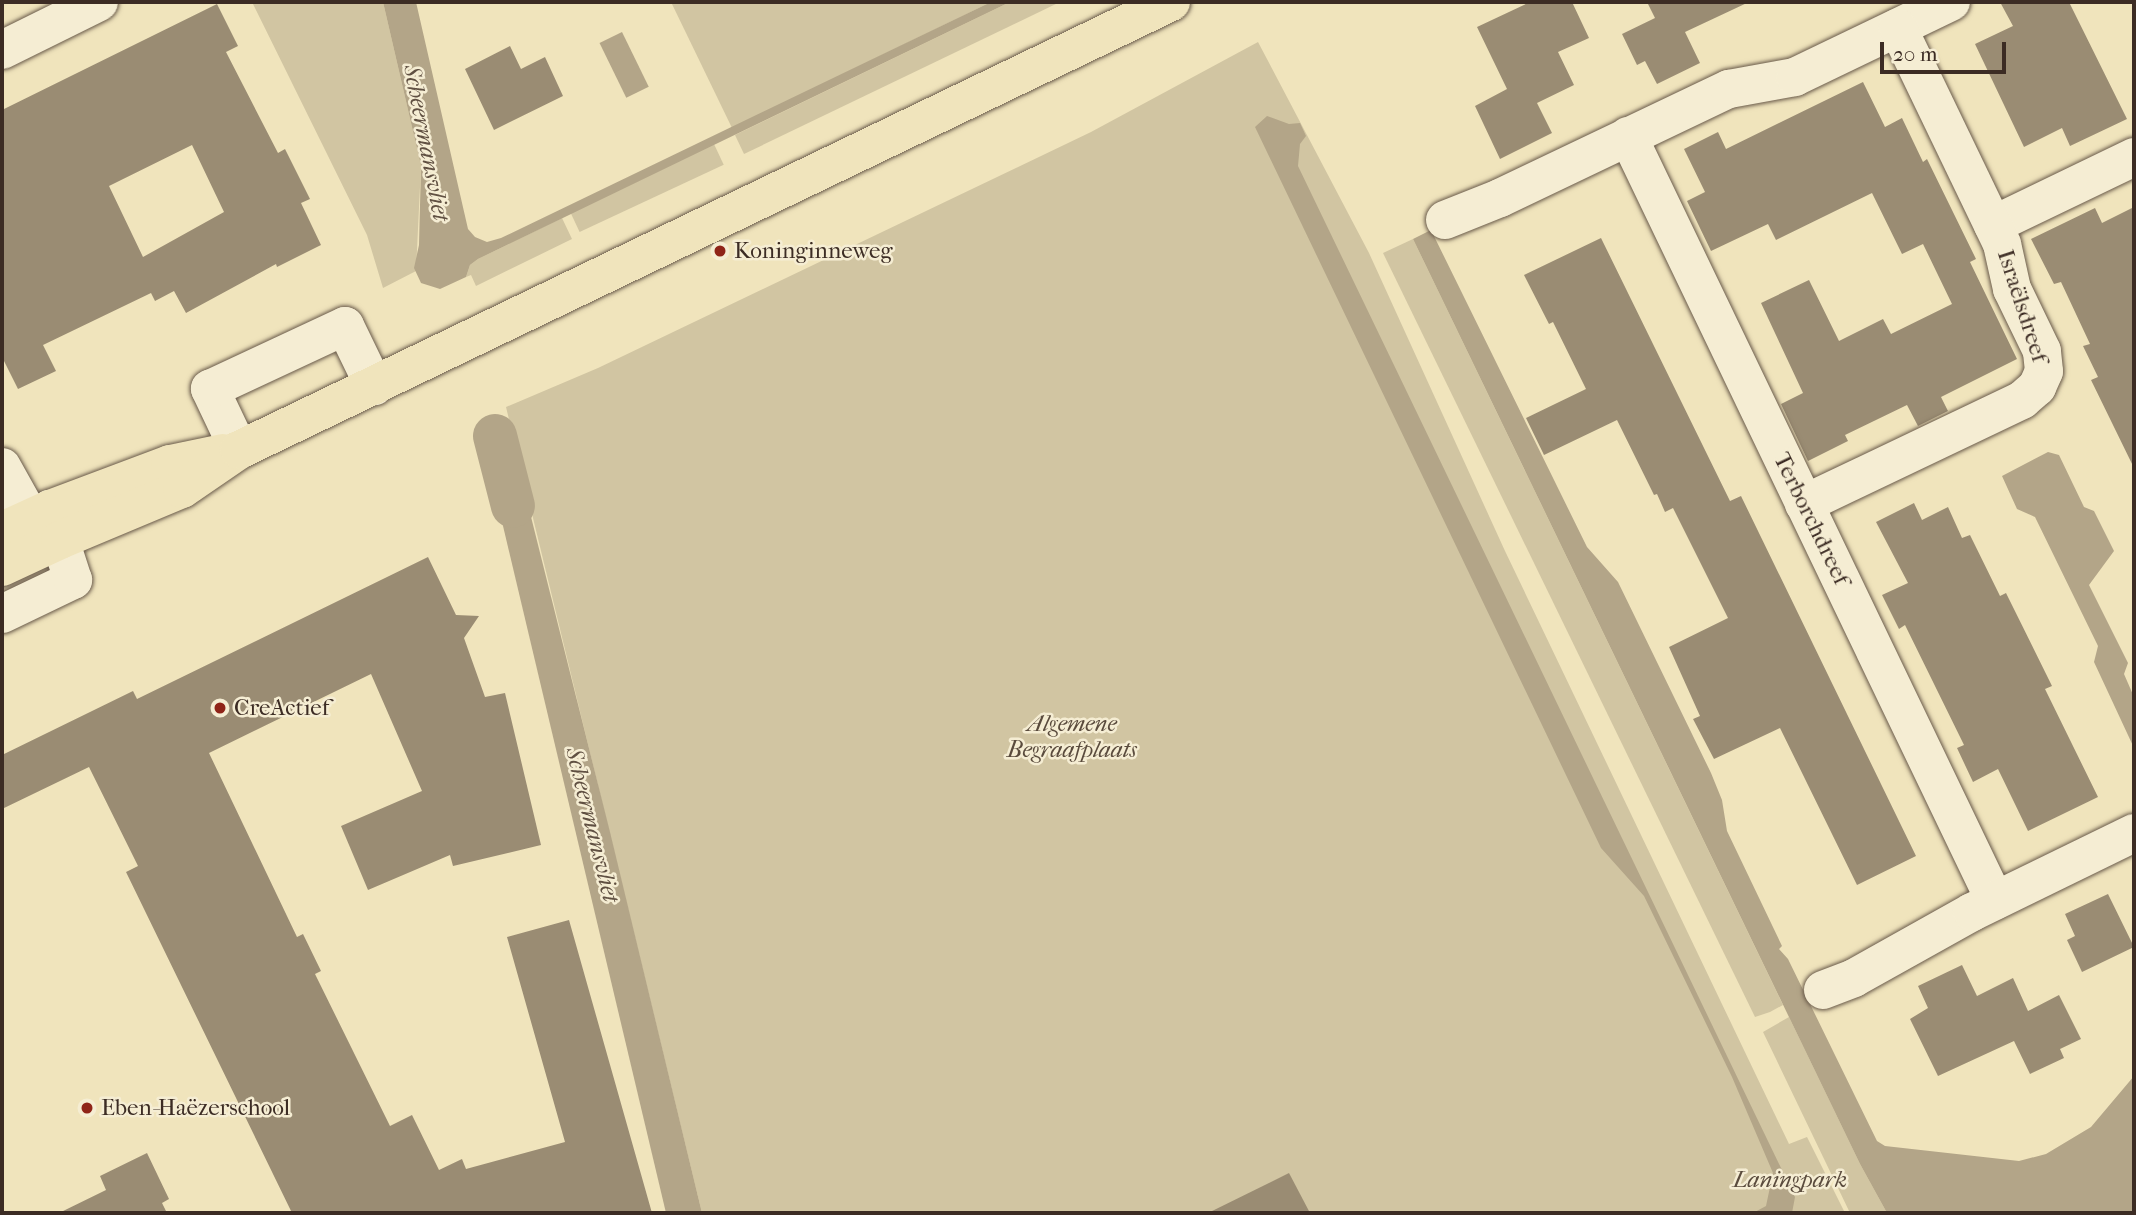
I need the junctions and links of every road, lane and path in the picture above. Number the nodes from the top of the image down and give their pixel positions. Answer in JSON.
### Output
{"nodes":[{"id":1,"x":99,"y":2,"type":"edge"},
{"id":2,"x":1951,"y":2,"type":"edge"},
{"id":3,"x":1162,"y":4,"type":"edge"},
{"id":4,"x":1898,"y":27,"type":"junction"},
{"id":5,"x":2,"y":50,"type":"edge"},
{"id":6,"x":1628,"y":136,"type":"junction"},
{"id":7,"x":2134,"y":157,"type":"edge"},
{"id":8,"x":1444,"y":220,"type":"dead end"},
{"id":9,"x":1993,"y":225,"type":"junction"},
{"id":10,"x":374,"y":386,"type":"junction"},
{"id":11,"x":239,"y":450,"type":"junction"},
{"id":12,"x":2,"y":467,"type":"edge"},
{"id":13,"x":1804,"y":504,"type":"junction"},
{"id":14,"x":24,"y":538,"type":"edge"},
{"id":15,"x":2,"y":614,"type":"edge"},
{"id":16,"x":2134,"y":833,"type":"edge"},
{"id":17,"x":1995,"y":901,"type":"junction"},
{"id":18,"x":1823,"y":990,"type":"dead end"}],
"edges":[{"from":1,"to":5,"type":"street"},
{"from":2,"to":4,"type":"street"},
{"from":3,"to":10,"type":"main road"},
{"from":4,"to":6,"type":"street"},
{"from":4,"to":9,"type":"street","name":"Israëlsdreef"},
{"from":6,"to":8,"type":"street"},
{"from":6,"to":13,"type":"street","name":"Terborchdreef"},
{"from":7,"to":9,"type":"street"},
{"from":9,"to":13,"type":"street","name":"Israëlsdreef"},
{"from":10,"to":11,"type":"main road"},
{"from":10,"to":11,"type":"street"},
{"from":11,"to":14,"type":"main road"},
{"from":12,"to":14,"type":"street"},
{"from":13,"to":17,"type":"street","name":"Terborchdreef"},
{"from":14,"to":15,"type":"street"},
{"from":16,"to":17,"type":"street"},
{"from":17,"to":18,"type":"street"}]}
